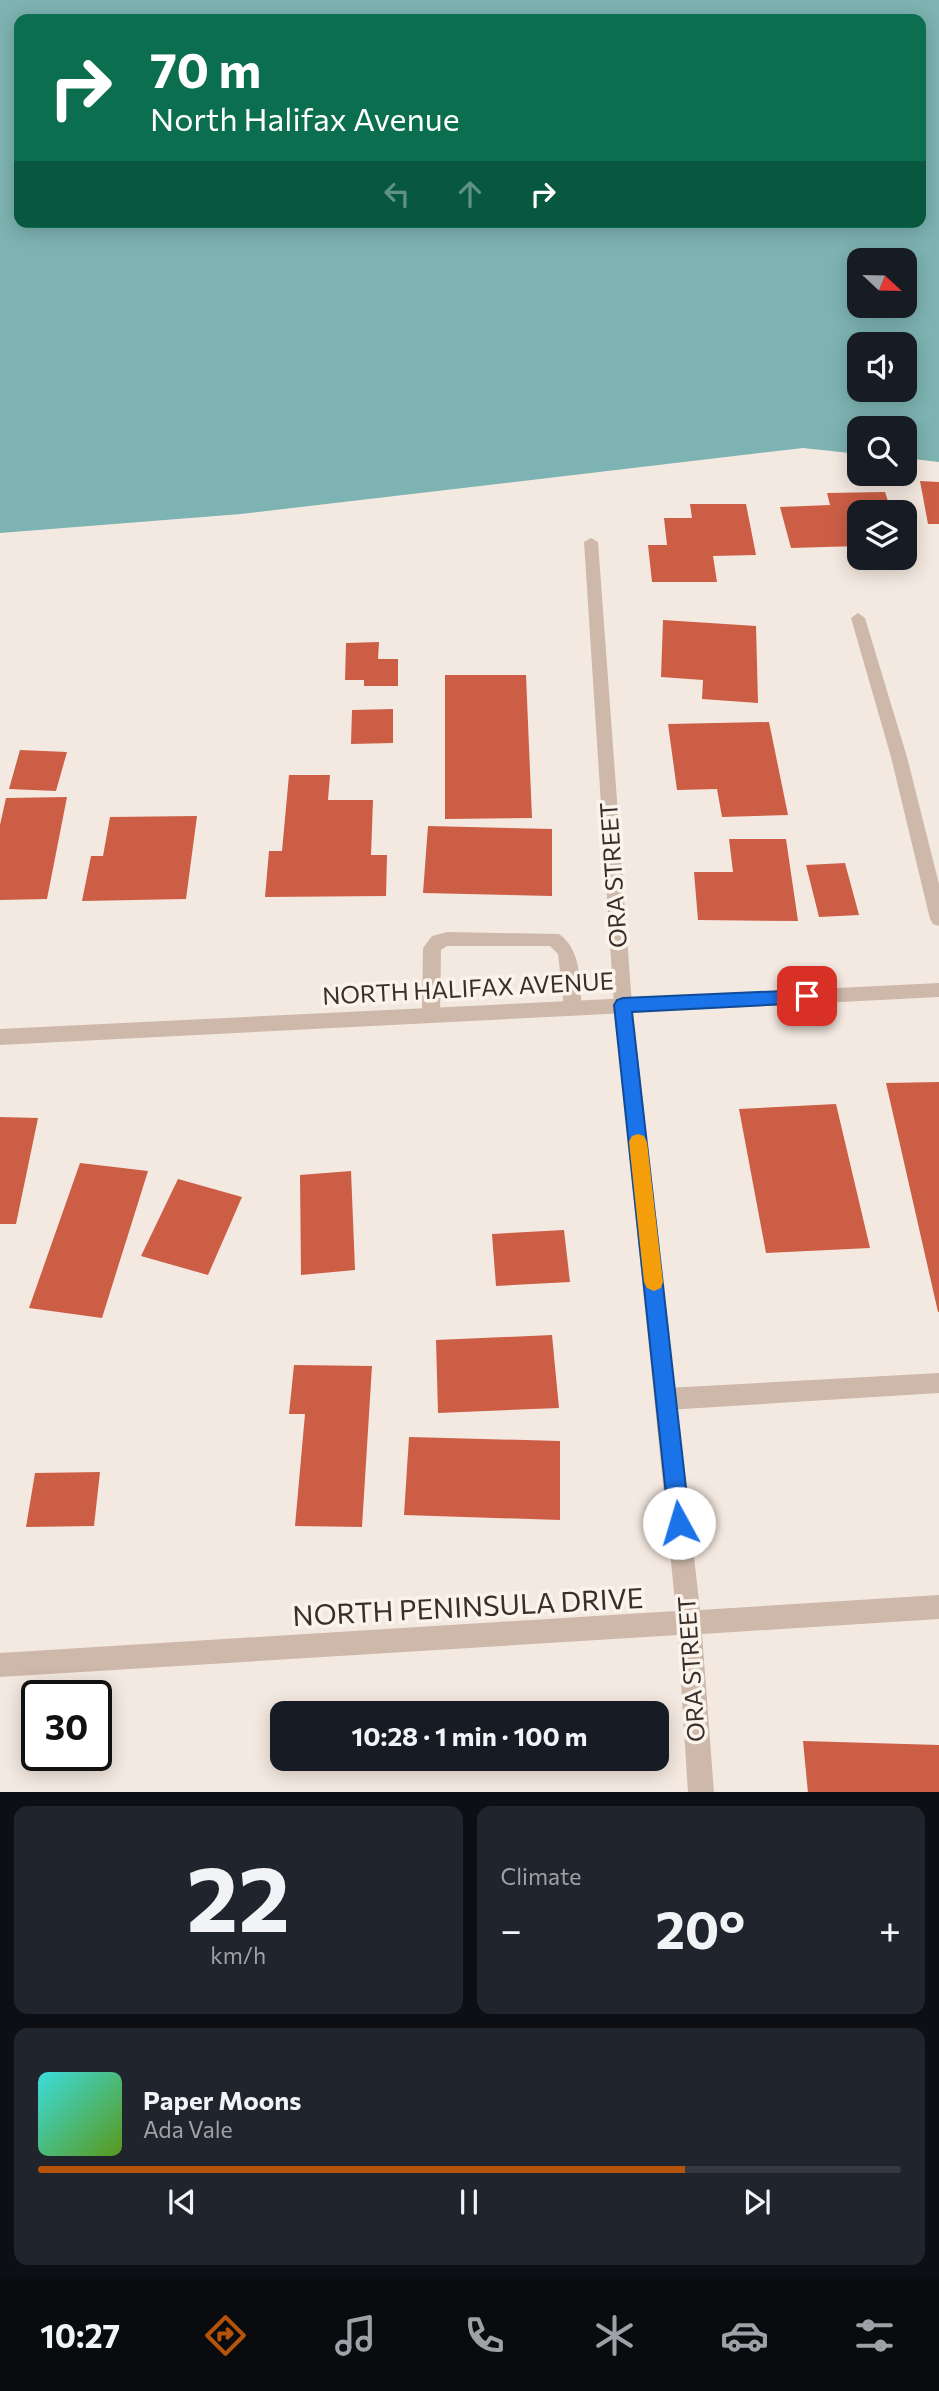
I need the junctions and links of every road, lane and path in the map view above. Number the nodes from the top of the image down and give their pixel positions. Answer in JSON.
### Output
{"nodes":[{"id":1,"x":591,"y":542,"type":"dead end"},
{"id":2,"x":858,"y":618,"type":"dead end"},
{"id":3,"x":939,"y":919,"type":"edge"},
{"id":4,"x":939,"y":990,"type":"edge"},
{"id":5,"x":623,"y":1005,"type":"junction"},
{"id":6,"x":573,"y":1008,"type":"junction"},
{"id":7,"x":431,"y":1015,"type":"junction"},
{"id":8,"x":0,"y":1037,"type":"edge"},
{"id":9,"x":939,"y":1383,"type":"edge"},
{"id":10,"x":667,"y":1399,"type":"junction"},
{"id":11,"x":939,"y":1607,"type":"edge"},
{"id":12,"x":689,"y":1623,"type":"junction"},
{"id":13,"x":0,"y":1665,"type":"edge"},
{"id":14,"x":701,"y":1792,"type":"edge"}],
"edges":[{"from":1,"to":5,"type":"street","name":"ORA STREET"},
{"from":2,"to":3,"type":"street"},
{"from":4,"to":5,"type":"street","name":"NORTH HALIFAX AVENUE"},
{"from":5,"to":6,"type":"street","name":"NORTH HALIFAX AVENUE"},
{"from":5,"to":10,"type":"street","name":"ORA STREET"},
{"from":6,"to":7,"type":"street","name":"NORTH HALIFAX AVENUE"},
{"from":6,"to":7,"type":"street"},
{"from":7,"to":8,"type":"street","name":"NORTH HALIFAX AVENUE"},
{"from":9,"to":10,"type":"street"},
{"from":10,"to":12,"type":"street","name":"ORA STREET"},
{"from":11,"to":12,"type":"street","name":"NORTH PENINSULA DRIVE"},
{"from":12,"to":13,"type":"street","name":"NORTH PENINSULA DRIVE"},
{"from":12,"to":14,"type":"street","name":"ORA STREET"}]}
